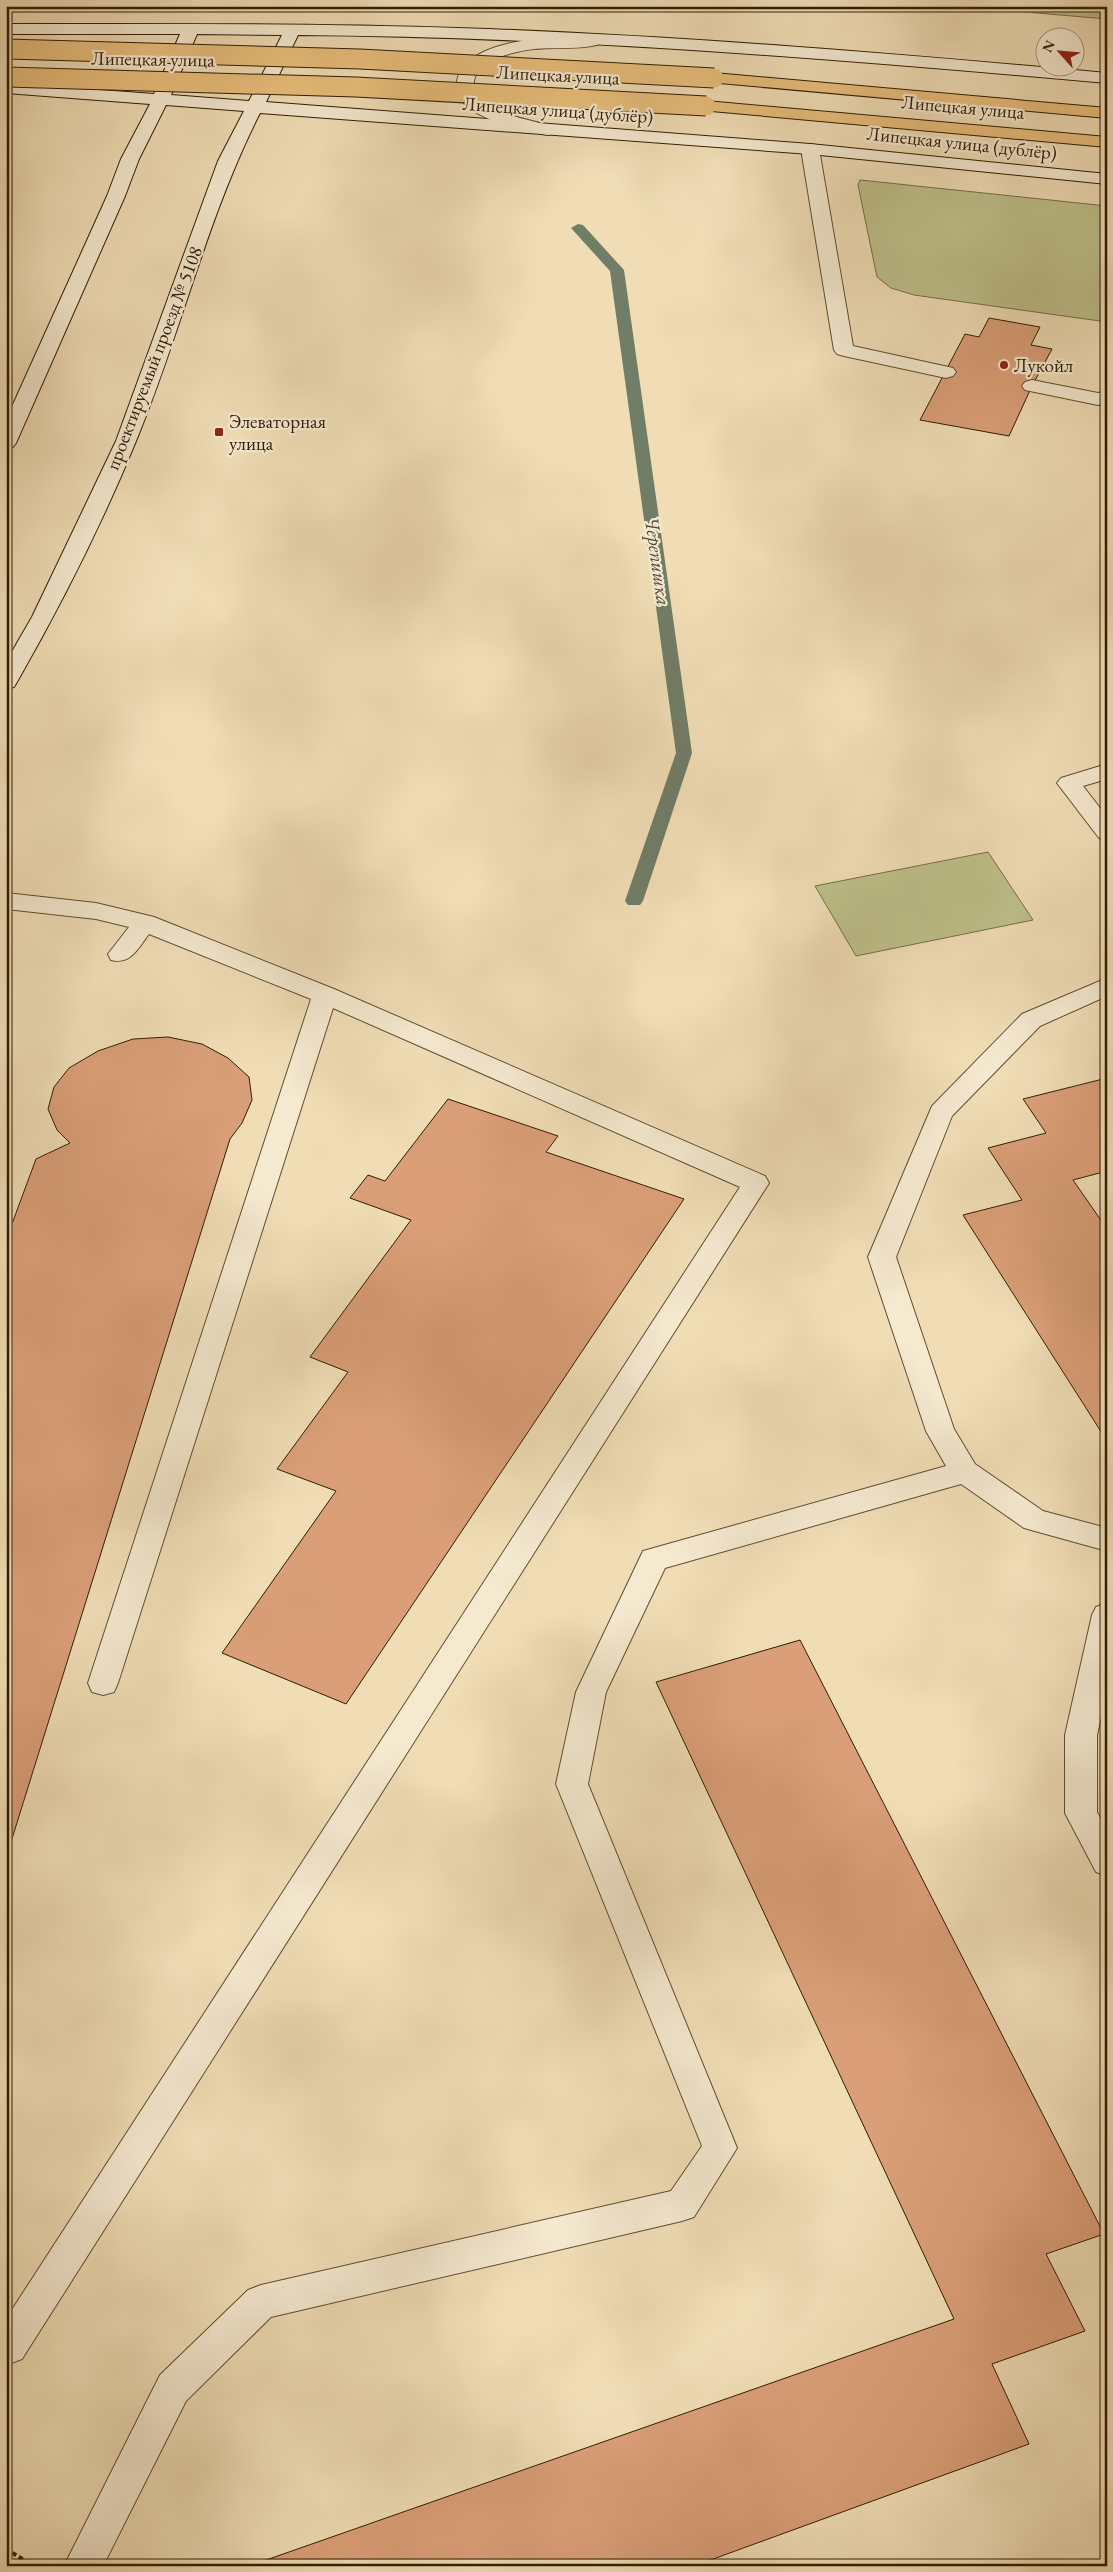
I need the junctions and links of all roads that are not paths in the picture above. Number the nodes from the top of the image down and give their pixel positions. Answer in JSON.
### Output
{"nodes":[{"id":1,"x":6,"y":29,"type":"edge"},
{"id":2,"x":191,"y":29,"type":"junction"},
{"id":3,"x":291,"y":30,"type":"junction"},
{"id":4,"x":600,"y":40,"type":"junction"},
{"id":5,"x":6,"y":50,"type":"edge"},
{"id":6,"x":6,"y":77,"type":"edge"},
{"id":7,"x":1107,"y":78,"type":"edge"},
{"id":8,"x":6,"y":88,"type":"edge"},
{"id":9,"x":161,"y":99,"type":"junction"},
{"id":10,"x":254,"y":108,"type":"junction"},
{"id":11,"x":1107,"y":113,"type":"edge"},
{"id":12,"x":552,"y":131,"type":"junction"},
{"id":13,"x":1107,"y":142,"type":"edge"},
{"id":14,"x":810,"y":149,"type":"junction"},
{"id":15,"x":1107,"y":179,"type":"edge"},
{"id":16,"x":946,"y":372,"type":"dead end"},
{"id":17,"x":1032,"y":386,"type":"dead end"},
{"id":18,"x":1107,"y":397,"type":"edge"},
{"id":19,"x":6,"y":443,"type":"edge"},
{"id":20,"x":6,"y":682,"type":"edge"},
{"id":21,"x":1107,"y":771,"type":"edge"},
{"id":22,"x":1107,"y":833,"type":"edge"},
{"id":23,"x":6,"y":901,"type":"edge"},
{"id":24,"x":145,"y":923,"type":"junction"},
{"id":25,"x":120,"y":954,"type":"dead end"},
{"id":26,"x":1107,"y":986,"type":"edge"},
{"id":27,"x":325,"y":995,"type":"junction"},
{"id":28,"x":965,"y":1472,"type":"junction"},
{"id":29,"x":1107,"y":1540,"type":"edge"},
{"id":30,"x":1107,"y":1615,"type":"edge"},
{"id":31,"x":102,"y":1683,"type":"dead end"},
{"id":32,"x":1107,"y":1862,"type":"edge"},
{"id":33,"x":6,"y":2348,"type":"edge"},
{"id":34,"x":83,"y":2566,"type":"edge"}],
"edges":[{"from":1,"to":2,"type":"main road"},
{"from":2,"to":3,"type":"main road"},
{"from":2,"to":9,"type":"main road"},
{"from":3,"to":4,"type":"main road"},
{"from":3,"to":10,"type":"main road","name":"проектируемый проезд № 5108"},
{"from":4,"to":7,"type":"main road"},
{"from":4,"to":12,"type":"main road"},
{"from":5,"to":11,"type":"main road","name":"Липецкая улица","bridge":true},
{"from":6,"to":13,"type":"main road","name":"Липецкая улица","bridge":true},
{"from":8,"to":9,"type":"main road","name":"Липецкая улица (дублёр)"},
{"from":9,"to":10,"type":"main road","name":"Липецкая улица (дублёр)"},
{"from":9,"to":19,"type":"main road"},
{"from":10,"to":12,"type":"main road","name":"Липецкая улица (дублёр)"},
{"from":10,"to":20,"type":"main road","name":"проектируемый проезд № 5108"},
{"from":12,"to":14,"type":"main road","name":"Липецкая улица (дублёр)"},
{"from":14,"to":15,"type":"main road","name":"Липецкая улица (дублёр)"},
{"from":14,"to":16,"type":"main road"},
{"from":17,"to":18,"type":"main road"},
{"from":21,"to":22,"type":"main road"},
{"from":23,"to":24,"type":"main road"},
{"from":24,"to":25,"type":"main road"},
{"from":24,"to":27,"type":"main road"},
{"from":26,"to":28,"type":"main road"},
{"from":27,"to":31,"type":"main road"},
{"from":27,"to":33,"type":"main road"},
{"from":28,"to":29,"type":"main road"},
{"from":28,"to":34,"type":"main road"},
{"from":30,"to":32,"type":"main road"}]}
